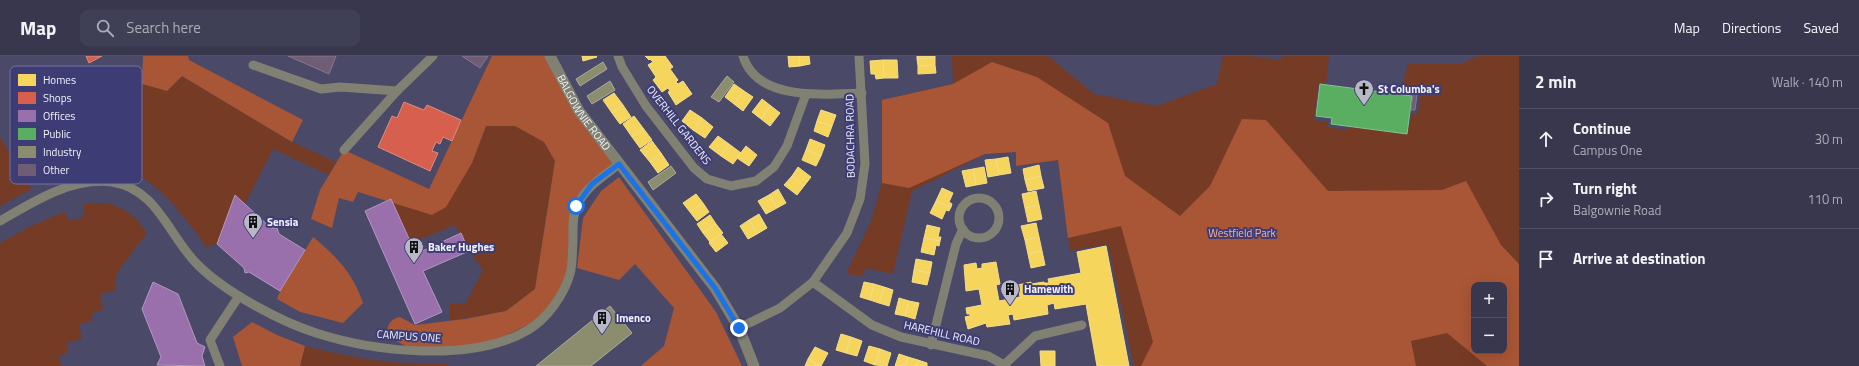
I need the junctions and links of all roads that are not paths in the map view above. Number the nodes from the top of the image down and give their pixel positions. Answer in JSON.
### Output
{"nodes":[{"id":1,"x":433,"y":56,"type":"edge"},
{"id":2,"x":550,"y":56,"type":"edge"},
{"id":3,"x":618,"y":56,"type":"edge"},
{"id":4,"x":743,"y":56,"type":"edge"},
{"id":5,"x":859,"y":56,"type":"edge"},
{"id":6,"x":254,"y":65,"type":"dead end"},
{"id":7,"x":397,"y":92,"type":"junction"},
{"id":8,"x":862,"y":93,"type":"junction"},
{"id":9,"x":806,"y":94,"type":"junction"},
{"id":10,"x":344,"y":150,"type":"dead end"},
{"id":11,"x":619,"y":164,"type":"junction"},
{"id":12,"x":82,"y":184,"type":"edge"},
{"id":13,"x":119,"y":184,"type":"edge"},
{"id":14,"x":0,"y":221,"type":"edge"},
{"id":15,"x":963,"y":229,"type":"junction"},
{"id":16,"x":813,"y":282,"type":"junction"},
{"id":17,"x":239,"y":296,"type":"junction"},
{"id":18,"x":1082,"y":325,"type":"dead end"},
{"id":19,"x":739,"y":328,"type":"junction"},
{"id":20,"x":931,"y":345,"type":"junction"},
{"id":21,"x":1006,"y":365,"type":"edge"},
{"id":22,"x":220,"y":366,"type":"edge"},
{"id":23,"x":754,"y":366,"type":"edge"}],
"edges":[{"from":1,"to":7,"type":"street"},
{"from":2,"to":11,"type":"street","name":"BALGOWNIE ROAD"},
{"from":3,"to":9,"type":"street","name":"OVERHILL GARDENS"},
{"from":4,"to":9,"type":"street"},
{"from":5,"to":8,"type":"street","name":"BODACHRA ROAD"},
{"from":6,"to":7,"type":"street"},
{"from":7,"to":10,"type":"street"},
{"from":8,"to":9,"type":"street"},
{"from":8,"to":16,"type":"street","name":"BODACHRA ROAD"},
{"from":11,"to":17,"type":"street","name":"CAMPUS ONE"},
{"from":11,"to":19,"type":"street","name":"BALGOWNIE ROAD"},
{"from":12,"to":14,"type":"street","name":"CAMPUS ONE"},
{"from":13,"to":17,"type":"street","name":"CAMPUS ONE"},
{"from":15,"to":15,"type":"street"},
{"from":15,"to":20,"type":"street"},
{"from":16,"to":19,"type":"street","name":"BODACHRA ROAD"},
{"from":16,"to":20,"type":"street","name":"HAREHILL ROAD"},
{"from":17,"to":22,"type":"street"},
{"from":18,"to":21,"type":"street"},
{"from":19,"to":23,"type":"street","name":"BALGOWNIE ROAD"},
{"from":20,"to":21,"type":"street","name":"HAREHILL ROAD"}]}
